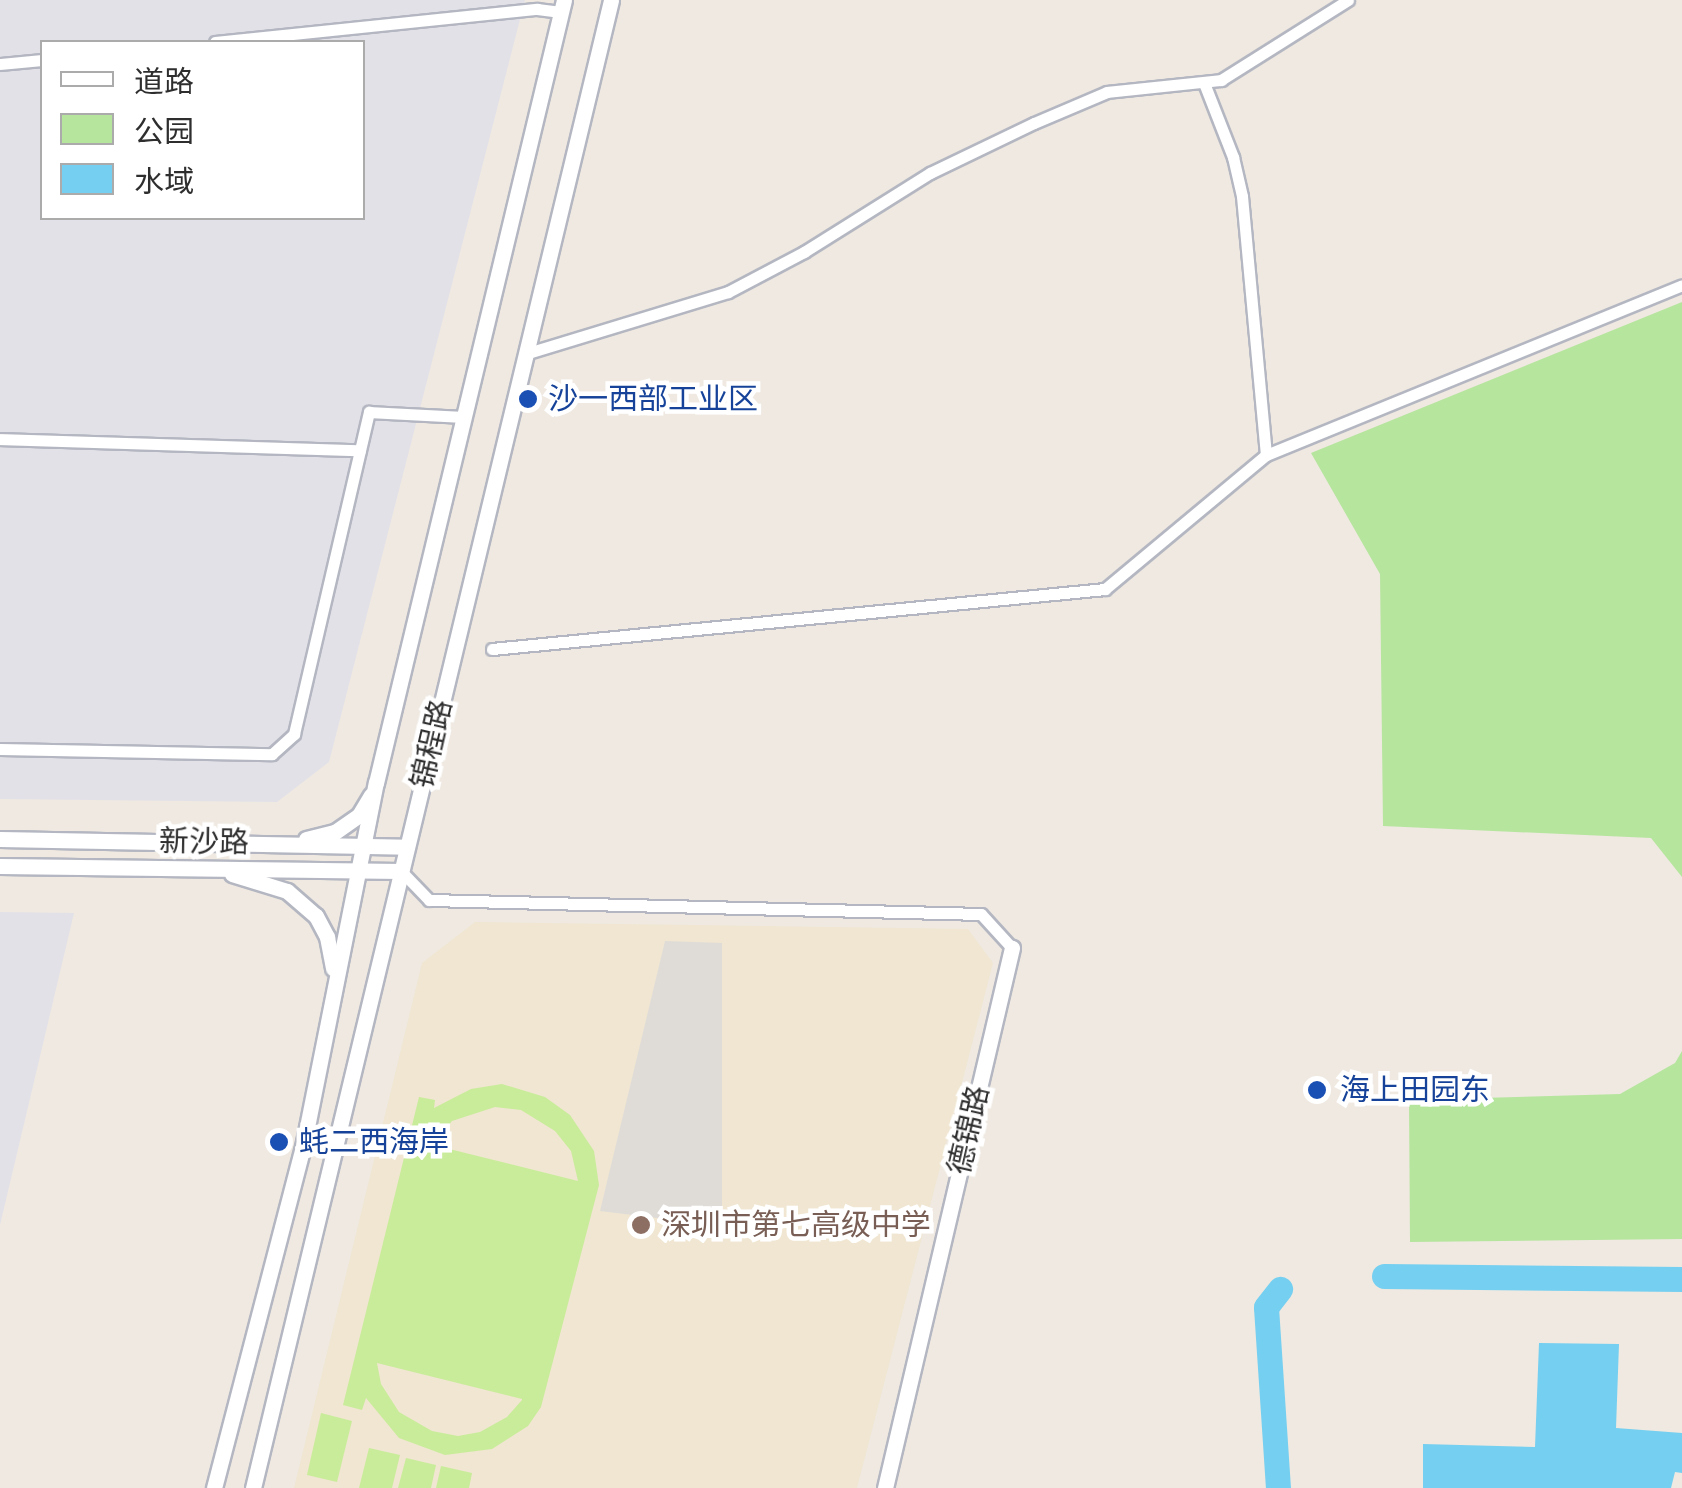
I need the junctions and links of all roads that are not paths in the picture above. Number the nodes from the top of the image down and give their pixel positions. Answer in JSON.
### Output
{"nodes":[{"id":1,"x":611,"y":0,"type":"edge"},
{"id":2,"x":1348,"y":0,"type":"edge"},
{"id":3,"x":563,"y":6,"type":"edge"},
{"id":4,"x":235,"y":40,"type":"edge"},
{"id":5,"x":40,"y":60,"type":"edge"},
{"id":6,"x":0,"y":64,"type":"edge"},
{"id":7,"x":1204,"y":84,"type":"junction"},
{"id":8,"x":1682,"y":286,"type":"edge"},
{"id":9,"x":525,"y":354,"type":"junction"},
{"id":10,"x":462,"y":417,"type":"junction"},
{"id":11,"x":0,"y":439,"type":"edge"},
{"id":12,"x":360,"y":450,"type":"junction"},
{"id":13,"x":1266,"y":455,"type":"junction"},
{"id":14,"x":492,"y":649,"type":"dead end"},
{"id":15,"x":0,"y":749,"type":"edge"},
{"id":16,"x":376,"y":787,"type":"junction"},
{"id":17,"x":0,"y":840,"type":"edge"},
{"id":18,"x":288,"y":844,"type":"junction"},
{"id":19,"x":365,"y":845,"type":"junction"},
{"id":20,"x":407,"y":847,"type":"junction"},
{"id":21,"x":0,"y":866,"type":"edge"},
{"id":22,"x":214,"y":868,"type":"junction"},
{"id":23,"x":360,"y":871,"type":"junction"},
{"id":24,"x":402,"y":871,"type":"junction"},
{"id":25,"x":1012,"y":948,"type":"joint"},
{"id":26,"x":334,"y":978,"type":"junction"},
{"id":27,"x":214,"y":1488,"type":"edge"},
{"id":28,"x":254,"y":1488,"type":"edge"},
{"id":29,"x":885,"y":1488,"type":"edge"}],
"edges":[{"from":1,"to":9,"type":"main road","name":"锦程路"},
{"from":2,"to":7,"type":"street"},
{"from":3,"to":4,"type":"street"},
{"from":3,"to":10,"type":"main road","name":"锦程路"},
{"from":5,"to":6,"type":"street"},
{"from":7,"to":9,"type":"street"},
{"from":7,"to":13,"type":"street"},
{"from":8,"to":13,"type":"street"},
{"from":9,"to":20,"type":"main road","name":"锦程路"},
{"from":10,"to":12,"type":"street"},
{"from":10,"to":16,"type":"main road","name":"锦程路"},
{"from":11,"to":12,"type":"street"},
{"from":12,"to":15,"type":"street"},
{"from":13,"to":14,"type":"street"},
{"from":16,"to":18,"type":"main road"},
{"from":16,"to":19,"type":"main road","name":"锦程路"},
{"from":17,"to":18,"type":"main road","name":"新沙路"},
{"from":18,"to":19,"type":"main road","name":"新沙路"},
{"from":19,"to":20,"type":"main road","name":"新沙路"},
{"from":19,"to":23,"type":"main road","name":"锦程路"},
{"from":20,"to":24,"type":"main road","name":"锦程路"},
{"from":21,"to":22,"type":"main road","name":"新沙路"},
{"from":22,"to":23,"type":"main road","name":"新沙路"},
{"from":22,"to":26,"type":"main road"},
{"from":23,"to":24,"type":"main road","name":"新沙路"},
{"from":23,"to":26,"type":"main road","name":"锦程路"},
{"from":24,"to":25,"type":"street"},
{"from":24,"to":28,"type":"main road","name":"锦程路"},
{"from":25,"to":29,"type":"main road","name":"德锦路"},
{"from":26,"to":27,"type":"main road","name":"锦程路"}]}
